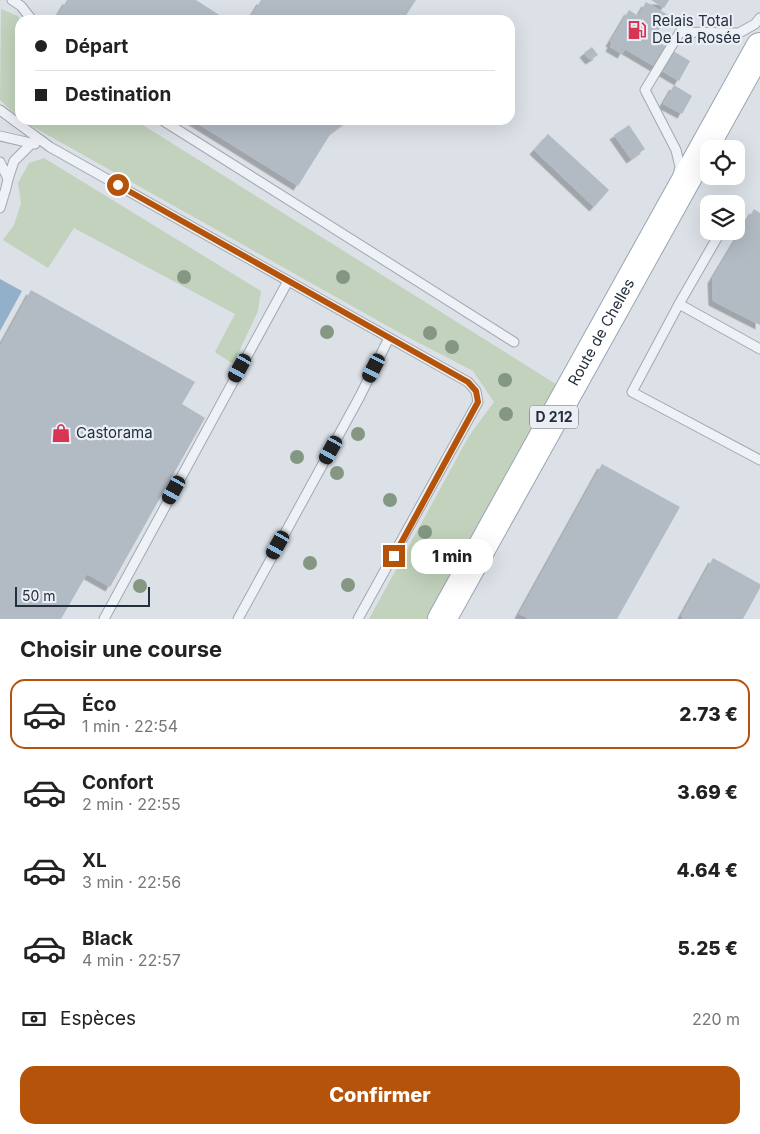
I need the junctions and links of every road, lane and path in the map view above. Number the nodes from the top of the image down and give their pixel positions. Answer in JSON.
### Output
{"nodes":[{"id":1,"x":12,"y":0,"type":"edge"},
{"id":2,"x":28,"y":15,"type":"edge"},
{"id":3,"x":760,"y":18,"type":"edge"},
{"id":4,"x":760,"y":47,"type":"edge"},
{"id":5,"x":0,"y":110,"type":"edge"},
{"id":6,"x":15,"y":121,"type":"edge"},
{"id":7,"x":20,"y":125,"type":"edge"},
{"id":8,"x":170,"y":125,"type":"edge"},
{"id":9,"x":0,"y":136,"type":"edge"},
{"id":10,"x":32,"y":143,"type":"junction"},
{"id":11,"x":50,"y":147,"type":"junction"},
{"id":12,"x":0,"y":162,"type":"edge"},
{"id":13,"x":8,"y":179,"type":"junction"},
{"id":14,"x":0,"y":208,"type":"edge"},
{"id":15,"x":666,"y":215,"type":"junction"},
{"id":16,"x":716,"y":240,"type":"edge"},
{"id":17,"x":288,"y":281,"type":"junction"},
{"id":18,"x":679,"y":304,"type":"junction"},
{"id":19,"x":389,"y":338,"type":"junction"},
{"id":20,"x":514,"y":342,"type":"dead end"},
{"id":21,"x":760,"y":350,"type":"edge"},
{"id":22,"x":760,"y":460,"type":"edge"},
{"id":23,"x":104,"y":619,"type":"edge"},
{"id":24,"x":238,"y":619,"type":"edge"},
{"id":25,"x":358,"y":619,"type":"edge"},
{"id":26,"x":442,"y":619,"type":"edge"}],
"edges":[{"from":1,"to":2,"type":"lane"},
{"from":3,"to":15,"type":"lane"},
{"from":4,"to":15,"type":"main road","name":"Route de Chelles","number":"D 212"},
{"from":5,"to":6,"type":"lane"},
{"from":7,"to":11,"type":"lane"},
{"from":8,"to":20,"type":"lane"},
{"from":9,"to":10,"type":"lane"},
{"from":10,"to":11,"type":"lane"},
{"from":10,"to":13,"type":"lane"},
{"from":11,"to":17,"type":"lane"},
{"from":12,"to":13,"type":"lane"},
{"from":13,"to":14,"type":"lane"},
{"from":15,"to":26,"type":"main road","name":"Route de Chelles","number":"D 212"},
{"from":16,"to":18,"type":"lane"},
{"from":17,"to":19,"type":"lane"},
{"from":17,"to":23,"type":"lane"},
{"from":18,"to":21,"type":"lane"},
{"from":18,"to":22,"type":"lane"},
{"from":19,"to":24,"type":"lane"},
{"from":19,"to":25,"type":"lane"}]}
